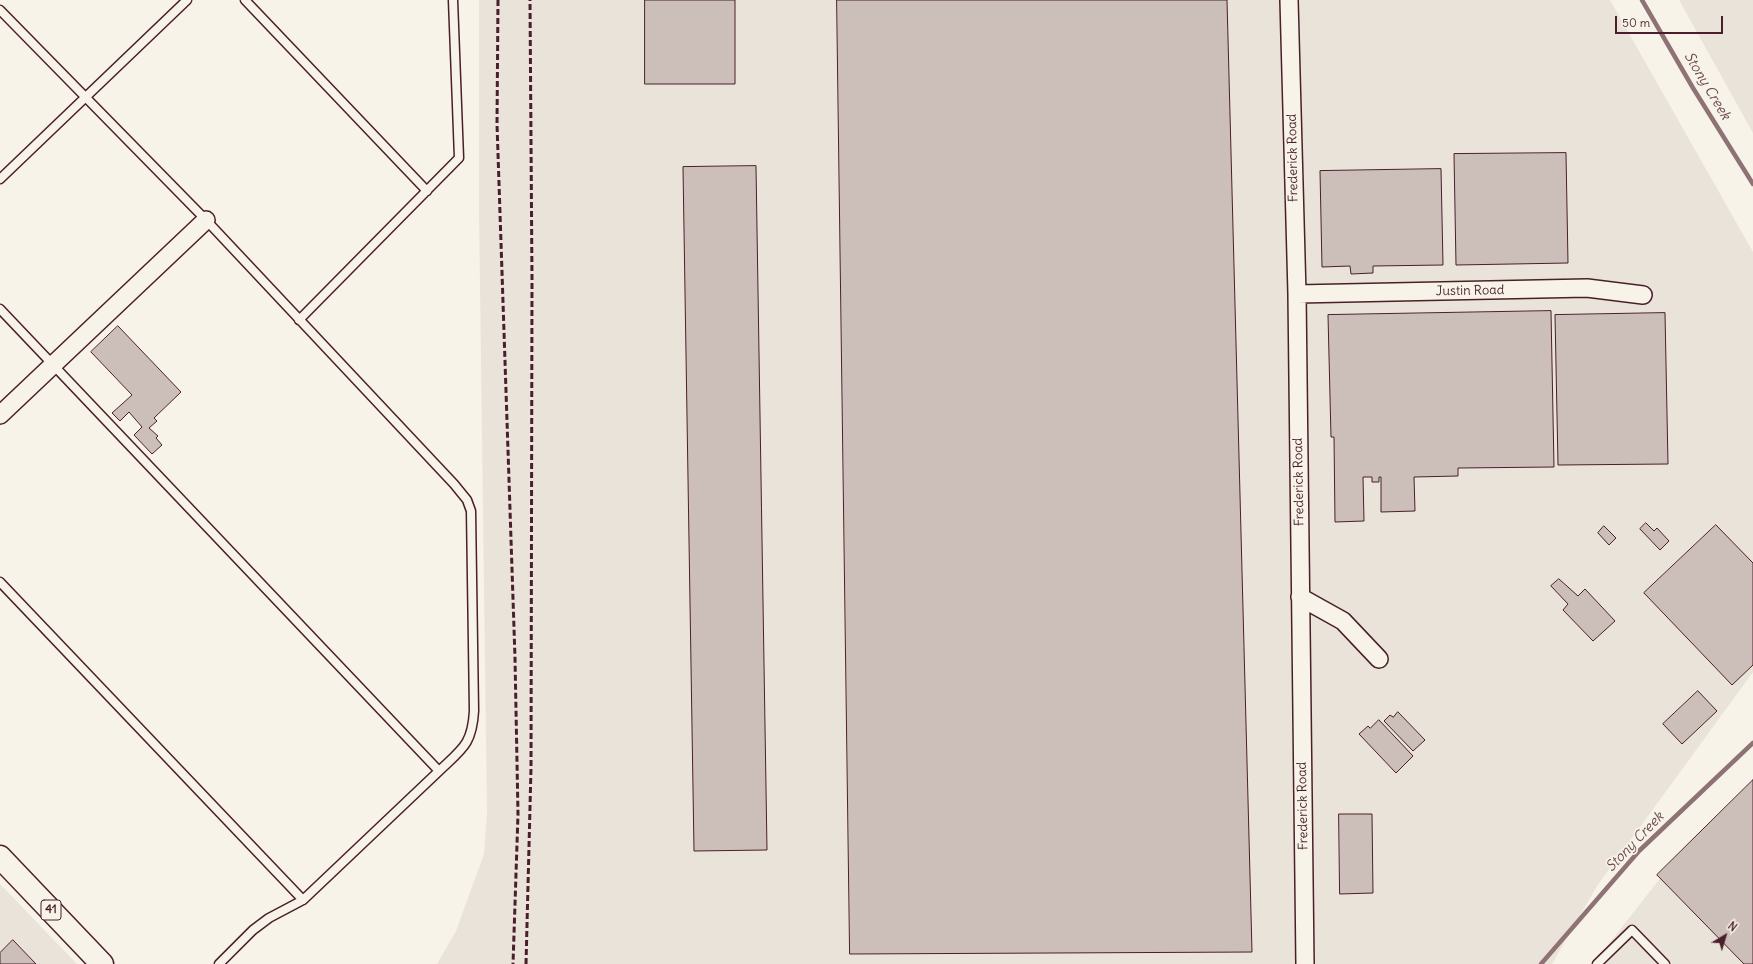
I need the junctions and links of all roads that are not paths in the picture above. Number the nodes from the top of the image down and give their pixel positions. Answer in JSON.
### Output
{"nodes":[{"id":1,"x":187,"y":0,"type":"edge"},
{"id":2,"x":245,"y":0,"type":"edge"},
{"id":3,"x":453,"y":0,"type":"edge"},
{"id":4,"x":1289,"y":0,"type":"edge"},
{"id":5,"x":0,"y":10,"type":"edge"},
{"id":6,"x":85,"y":97,"type":"junction"},
{"id":7,"x":0,"y":179,"type":"edge"},
{"id":8,"x":427,"y":191,"type":"junction"},
{"id":9,"x":206,"y":220,"type":"junction"},
{"id":10,"x":1297,"y":294,"type":"junction"},
{"id":11,"x":1643,"y":295,"type":"dead end"},
{"id":12,"x":0,"y":309,"type":"edge"},
{"id":13,"x":299,"y":320,"type":"junction"},
{"id":14,"x":53,"y":365,"type":"junction"},
{"id":15,"x":0,"y":415,"type":"edge"},
{"id":16,"x":0,"y":582,"type":"edge"},
{"id":17,"x":1300,"y":597,"type":"junction"},
{"id":18,"x":1379,"y":659,"type":"dead end"},
{"id":19,"x":439,"y":771,"type":"junction"},
{"id":20,"x":0,"y":857,"type":"edge"},
{"id":21,"x":303,"y":900,"type":"junction"},
{"id":22,"x":102,"y":964,"type":"edge"},
{"id":23,"x":219,"y":964,"type":"edge"},
{"id":24,"x":1305,"y":964,"type":"edge"},
{"id":25,"x":1597,"y":964,"type":"edge"},
{"id":26,"x":1665,"y":964,"type":"edge"}],
"edges":[{"from":1,"to":6,"type":"lane"},
{"from":2,"to":8,"type":"lane"},
{"from":3,"to":8,"type":"lane"},
{"from":4,"to":10,"type":"street","name":"Frederick Road"},
{"from":5,"to":6,"type":"lane"},
{"from":6,"to":7,"type":"lane"},
{"from":6,"to":9,"type":"lane"},
{"from":8,"to":13,"type":"lane"},
{"from":9,"to":13,"type":"lane"},
{"from":9,"to":14,"type":"street"},
{"from":10,"to":11,"type":"street","name":"Justin Road"},
{"from":10,"to":17,"type":"street","name":"Frederick Road"},
{"from":12,"to":14,"type":"lane"},
{"from":13,"to":19,"type":"lane"},
{"from":14,"to":15,"type":"street"},
{"from":14,"to":19,"type":"lane"},
{"from":16,"to":21,"type":"lane"},
{"from":17,"to":18,"type":"street"},
{"from":17,"to":24,"type":"street","name":"Frederick Road"},
{"from":19,"to":21,"type":"lane"},
{"from":20,"to":22,"type":"main road","number":"41"},
{"from":21,"to":23,"type":"lane"},
{"from":25,"to":26,"type":"lane"}]}
